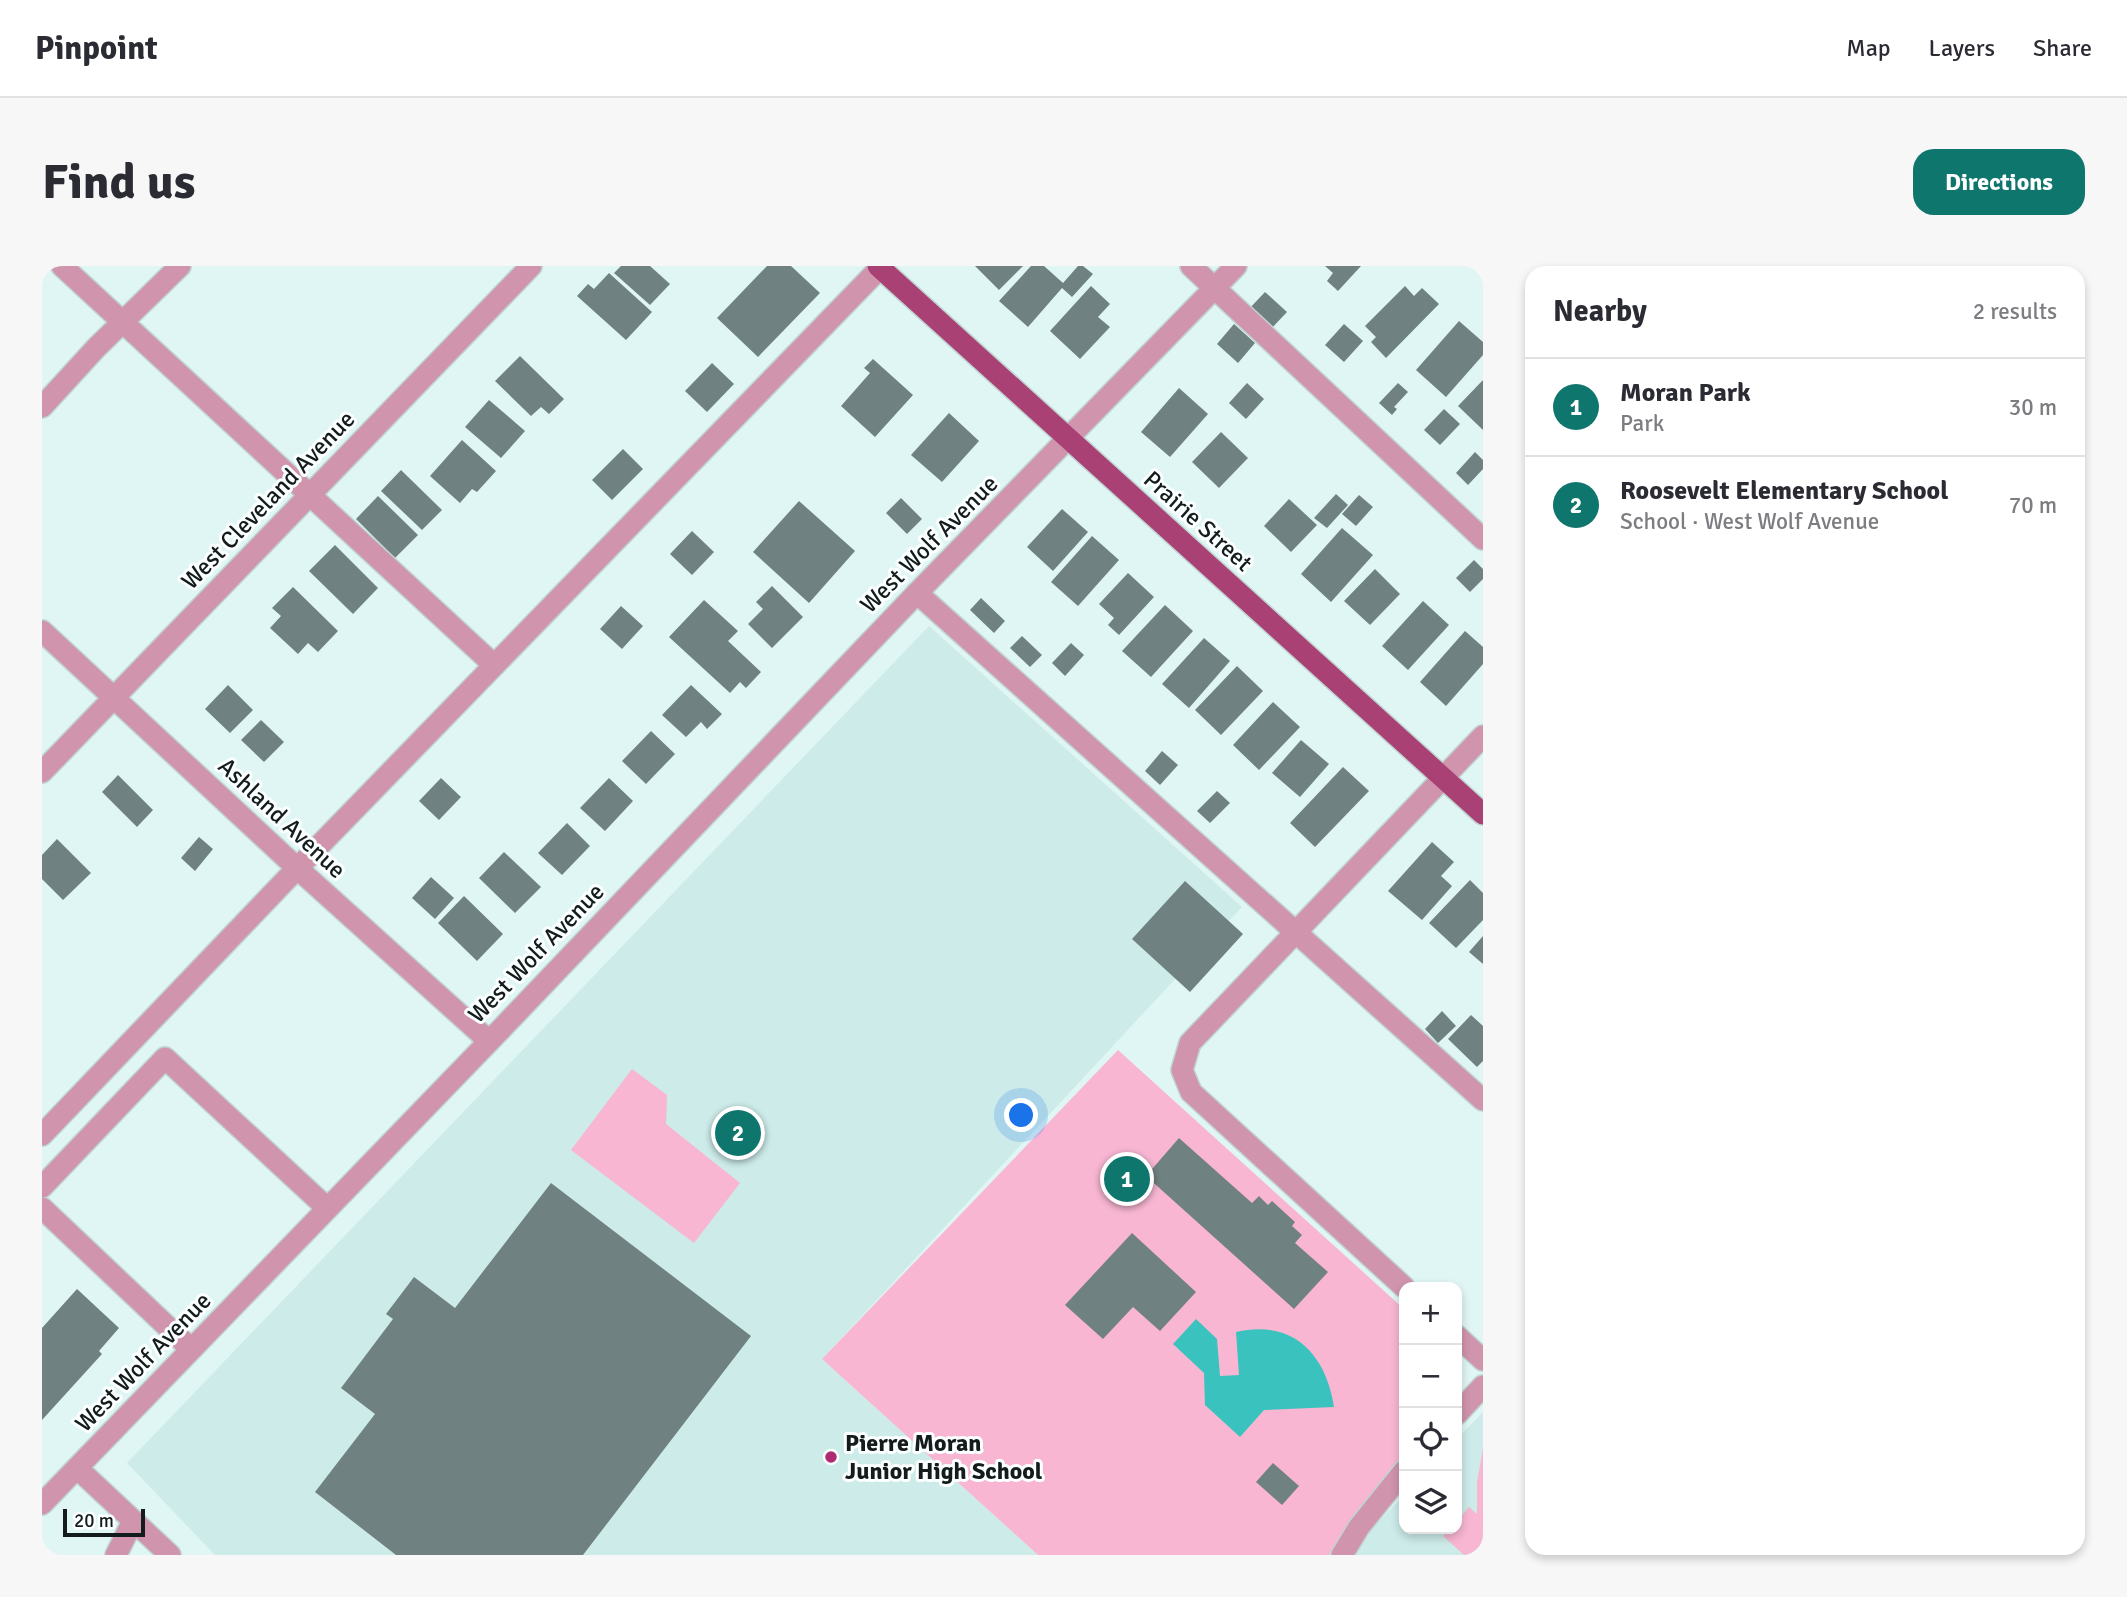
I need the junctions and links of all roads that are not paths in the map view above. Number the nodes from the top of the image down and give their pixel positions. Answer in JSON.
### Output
{"nodes":[{"id":1,"x":62,"y":266,"type":"edge"},
{"id":2,"x":180,"y":266,"type":"edge"},
{"id":3,"x":531,"y":266,"type":"edge"},
{"id":4,"x":1191,"y":266,"type":"edge"},
{"id":5,"x":1236,"y":266,"type":"edge"},
{"id":6,"x":879,"y":267,"type":"edge"},
{"id":7,"x":1216,"y":288,"type":"junction"},
{"id":8,"x":123,"y":322,"type":"junction"},
{"id":9,"x":42,"y":407,"type":"edge"},
{"id":10,"x":1069,"y":439,"type":"junction"},
{"id":11,"x":310,"y":495,"type":"junction"},
{"id":12,"x":1483,"y":539,"type":"edge"},
{"id":13,"x":916,"y":593,"type":"junction"},
{"id":14,"x":42,"y":631,"type":"edge"},
{"id":15,"x":494,"y":665,"type":"junction"},
{"id":16,"x":113,"y":698,"type":"junction"},
{"id":17,"x":1483,"y":736,"type":"edge"},
{"id":18,"x":42,"y":772,"type":"edge"},
{"id":19,"x":1444,"y":779,"type":"junction"},
{"id":20,"x":1483,"y":814,"type":"edge"},
{"id":21,"x":297,"y":868,"type":"junction"},
{"id":22,"x":1295,"y":934,"type":"junction"},
{"id":23,"x":489,"y":1041,"type":"junction"},
{"id":24,"x":1483,"y":1100,"type":"edge"},
{"id":25,"x":42,"y":1135,"type":"edge"},
{"id":26,"x":42,"y":1187,"type":"edge"},
{"id":27,"x":42,"y":1208,"type":"edge"},
{"id":28,"x":327,"y":1209,"type":"junction"},
{"id":29,"x":1399,"y":1282,"type":"edge"},
{"id":30,"x":1462,"y":1341,"type":"edge"},
{"id":31,"x":191,"y":1349,"type":"junction"},
{"id":32,"x":1483,"y":1360,"type":"edge"},
{"id":33,"x":1483,"y":1386,"type":"edge"},
{"id":34,"x":1462,"y":1409,"type":"edge"},
{"id":35,"x":77,"y":1468,"type":"junction"},
{"id":36,"x":1399,"y":1477,"type":"edge"},
{"id":37,"x":42,"y":1504,"type":"edge"},
{"id":38,"x":133,"y":1521,"type":"junction"},
{"id":39,"x":116,"y":1555,"type":"edge"},
{"id":40,"x":170,"y":1555,"type":"edge"},
{"id":41,"x":1342,"y":1555,"type":"edge"}],
"edges":[{"from":1,"to":8,"type":"street"},
{"from":2,"to":8,"type":"street"},
{"from":3,"to":11,"type":"street","name":"West Cleveland Avenue"},
{"from":4,"to":7,"type":"street"},
{"from":5,"to":7,"type":"street","name":"West Wolf Avenue"},
{"from":6,"to":10,"type":"main road","name":"Prairie Street"},
{"from":6,"to":15,"type":"street"},
{"from":7,"to":10,"type":"street","name":"West Wolf Avenue"},
{"from":7,"to":12,"type":"street"},
{"from":8,"to":9,"type":"street"},
{"from":8,"to":11,"type":"street"},
{"from":10,"to":13,"type":"street","name":"West Wolf Avenue"},
{"from":10,"to":19,"type":"main road","name":"Prairie Street"},
{"from":11,"to":15,"type":"street"},
{"from":11,"to":16,"type":"street","name":"West Cleveland Avenue"},
{"from":13,"to":22,"type":"street"},
{"from":13,"to":23,"type":"street","name":"West Wolf Avenue"},
{"from":14,"to":16,"type":"street","name":"Ashland Avenue"},
{"from":15,"to":21,"type":"street"},
{"from":16,"to":18,"type":"street","name":"West Cleveland Avenue"},
{"from":16,"to":21,"type":"street","name":"Ashland Avenue"},
{"from":17,"to":19,"type":"street"},
{"from":19,"to":20,"type":"main road","name":"Prairie Street"},
{"from":19,"to":22,"type":"street"},
{"from":21,"to":23,"type":"street","name":"Ashland Avenue"},
{"from":21,"to":25,"type":"street"},
{"from":22,"to":24,"type":"street"},
{"from":22,"to":29,"type":"street"},
{"from":23,"to":28,"type":"street","name":"West Wolf Avenue"},
{"from":26,"to":28,"type":"street"},
{"from":27,"to":31,"type":"street"},
{"from":28,"to":31,"type":"street","name":"West Wolf Avenue"},
{"from":30,"to":32,"type":"street"},
{"from":31,"to":35,"type":"street","name":"West Wolf Avenue"},
{"from":33,"to":34,"type":"street"},
{"from":35,"to":37,"type":"street","name":"West Wolf Avenue"},
{"from":35,"to":38,"type":"street"},
{"from":36,"to":41,"type":"street"},
{"from":38,"to":39,"type":"street"},
{"from":38,"to":40,"type":"street"}]}
